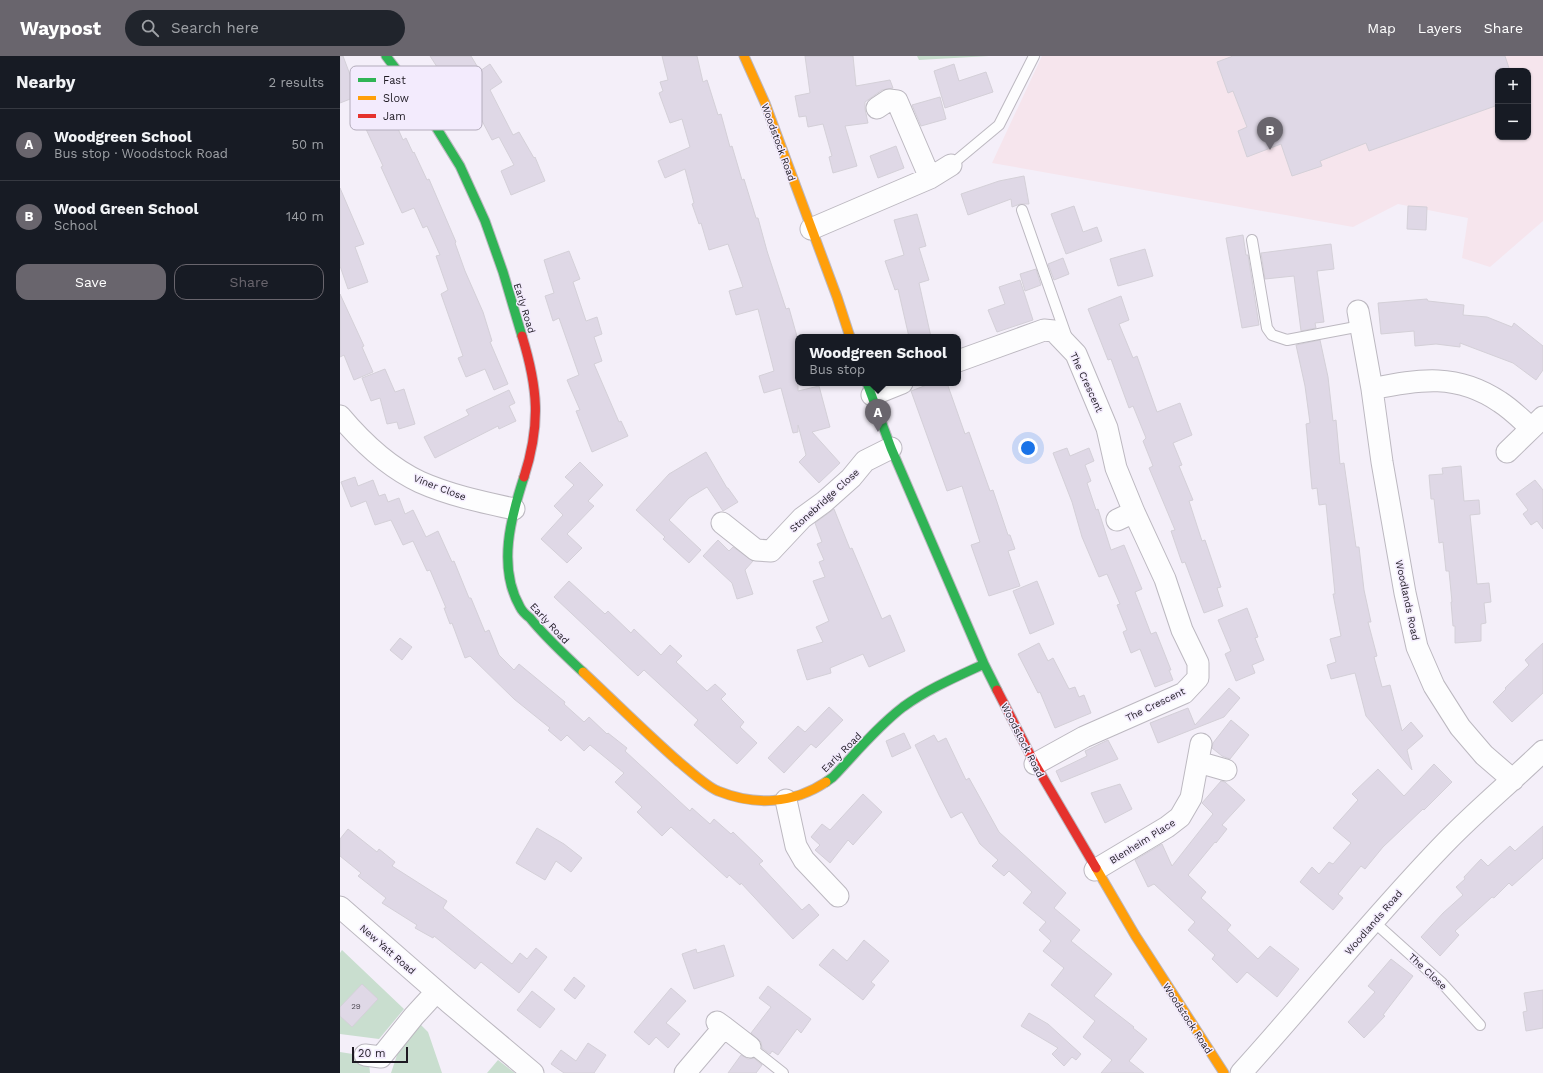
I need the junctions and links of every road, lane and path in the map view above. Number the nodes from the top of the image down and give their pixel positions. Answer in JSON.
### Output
{"nodes":[{"id":1,"x":386,"y":56,"type":"edge"},
{"id":2,"x":744,"y":56,"type":"edge"},
{"id":3,"x":1034,"y":56,"type":"edge"},
{"id":4,"x":394,"y":66,"type":"edge"},
{"id":5,"x":877,"y":108,"type":"dead end"},
{"id":6,"x":438,"y":130,"type":"edge"},
{"id":7,"x":951,"y":165,"type":"joint"},
{"id":8,"x":930,"y":178,"type":"junction"},
{"id":9,"x":1022,"y":210,"type":"dead end"},
{"id":10,"x":811,"y":228,"type":"junction"},
{"id":11,"x":1252,"y":240,"type":"dead end"},
{"id":12,"x":1359,"y":319,"type":"joint"},
{"id":13,"x":849,"y":334,"type":"edge"},
{"id":14,"x":1069,"y":346,"type":"junction"},
{"id":15,"x":961,"y":360,"type":"edge"},
{"id":16,"x":886,"y":386,"type":"edge"},
{"id":17,"x":870,"y":389,"type":"edge"},
{"id":18,"x":1372,"y":389,"type":"junction"},
{"id":19,"x":340,"y":416,"type":"edge"},
{"id":20,"x":1537,"y":422,"type":"edge"},
{"id":21,"x":891,"y":448,"type":"junction"},
{"id":22,"x":1507,"y":452,"type":"dead end"},
{"id":23,"x":514,"y":509,"type":"junction"},
{"id":24,"x":722,"y":523,"type":"dead end"},
{"id":25,"x":984,"y":664,"type":"junction"},
{"id":26,"x":1543,"y":751,"type":"edge"},
{"id":27,"x":1035,"y":764,"type":"junction"},
{"id":28,"x":1226,"y":770,"type":"dead end"},
{"id":29,"x":1513,"y":780,"type":"junction"},
{"id":30,"x":786,"y":800,"type":"junction"},
{"id":31,"x":1096,"y":870,"type":"junction"},
{"id":32,"x":838,"y":896,"type":"dead end"},
{"id":33,"x":340,"y":907,"type":"edge"},
{"id":34,"x":1373,"y":921,"type":"junction"},
{"id":35,"x":436,"y":992,"type":"junction"},
{"id":36,"x":1480,"y":1025,"type":"dead end"},
{"id":37,"x":750,"y":1047,"type":"joint"},
{"id":38,"x":375,"y":1062,"type":"edge"},
{"id":39,"x":533,"y":1073,"type":"edge"},
{"id":40,"x":685,"y":1073,"type":"edge"},
{"id":41,"x":783,"y":1073,"type":"edge"},
{"id":42,"x":1224,"y":1073,"type":"edge"},
{"id":43,"x":1241,"y":1073,"type":"edge"}],
"edges":[{"from":1,"to":4,"type":"street","name":"Early Road"},
{"from":2,"to":10,"type":"street","name":"Woodstock Road"},
{"from":3,"to":7,"type":"lane"},
{"from":5,"to":8,"type":"street"},
{"from":6,"to":23,"type":"street","name":"Early Road"},
{"from":7,"to":8,"type":"street"},
{"from":8,"to":10,"type":"street"},
{"from":9,"to":14,"type":"lane"},
{"from":10,"to":13,"type":"street","name":"Woodstock Road"},
{"from":11,"to":12,"type":"lane"},
{"from":12,"to":18,"type":"street","name":"Woodlands Road"},
{"from":14,"to":15,"type":"street","name":"The Crescent"},
{"from":14,"to":27,"type":"street","name":"The Crescent"},
{"from":16,"to":17,"type":"street"},
{"from":17,"to":21,"type":"street","name":"Woodstock Road"},
{"from":18,"to":20,"type":"street"},
{"from":18,"to":29,"type":"street","name":"Woodlands Road"},
{"from":19,"to":23,"type":"street","name":"Viner Close"},
{"from":20,"to":22,"type":"street"},
{"from":21,"to":24,"type":"street","name":"Stonebridge Close"},
{"from":21,"to":25,"type":"street","name":"Woodstock Road"},
{"from":23,"to":30,"type":"street","name":"Early Road"},
{"from":25,"to":27,"type":"street","name":"Woodstock Road"},
{"from":25,"to":30,"type":"street","name":"Early Road"},
{"from":26,"to":29,"type":"street","name":"Woodlands Road"},
{"from":27,"to":31,"type":"street","name":"Woodstock Road"},
{"from":28,"to":31,"type":"street","name":"Blenheim Place"},
{"from":29,"to":34,"type":"street","name":"Woodlands Road"},
{"from":30,"to":32,"type":"street"},
{"from":31,"to":42,"type":"street","name":"Woodstock Road"},
{"from":33,"to":35,"type":"street","name":"New Yatt Road"},
{"from":34,"to":36,"type":"lane","name":"The Close"},
{"from":34,"to":43,"type":"street","name":"Woodlands Road"},
{"from":35,"to":38,"type":"street"},
{"from":35,"to":39,"type":"street","name":"New Yatt Road"},
{"from":37,"to":40,"type":"street"},
{"from":37,"to":41,"type":"lane"}]}
